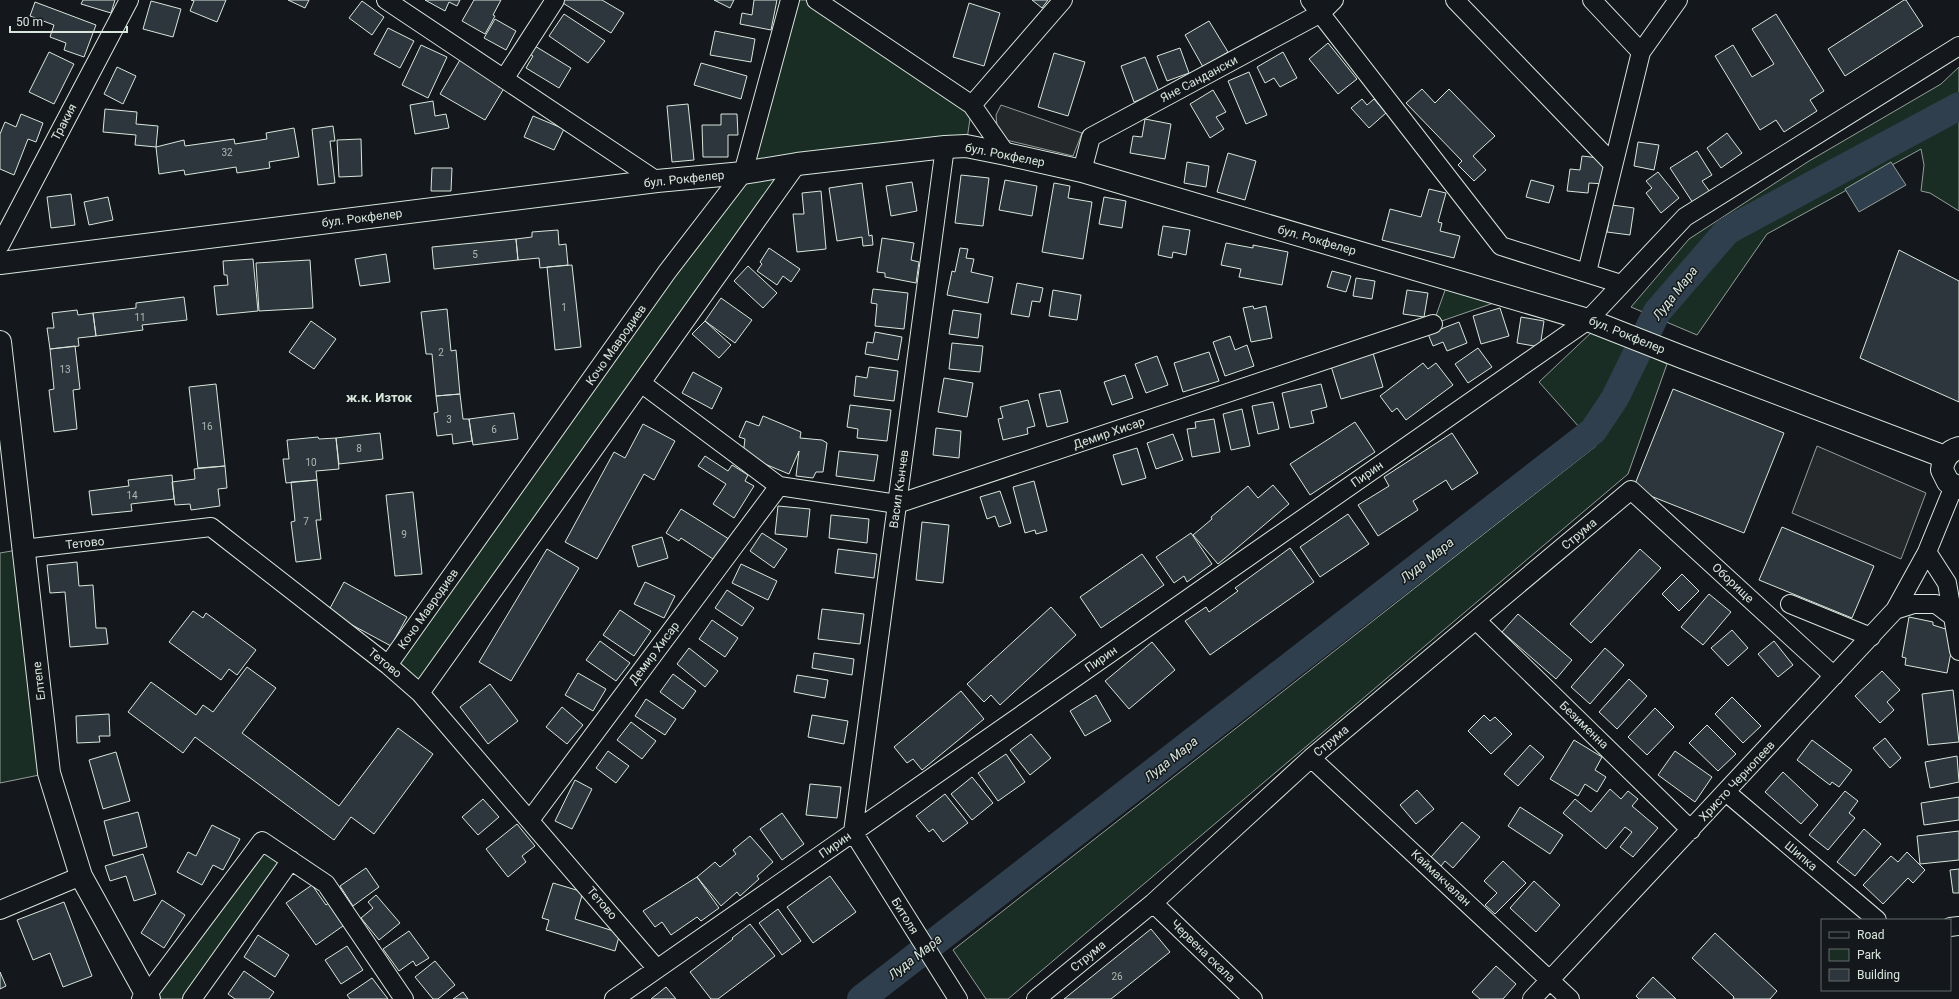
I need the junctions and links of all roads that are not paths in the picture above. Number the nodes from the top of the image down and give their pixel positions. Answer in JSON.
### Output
{"nodes":[{"id":1,"x":129,"y":0,"type":"edge"},
{"id":2,"x":386,"y":0,"type":"edge"},
{"id":3,"x":555,"y":0,"type":"edge"},
{"id":4,"x":790,"y":0,"type":"edge"},
{"id":5,"x":1063,"y":0,"type":"edge"},
{"id":6,"x":1334,"y":0,"type":"edge"},
{"id":7,"x":1454,"y":0,"type":"edge"},
{"id":8,"x":1592,"y":0,"type":"edge"},
{"id":9,"x":1678,"y":0,"type":"edge"},
{"id":10,"x":821,"y":1,"type":"edge"},
{"id":11,"x":1315,"y":7,"type":"edge"},
{"id":12,"x":1959,"y":46,"type":"edge"},
{"id":13,"x":1641,"y":52,"type":"junction"},
{"id":14,"x":504,"y":79,"type":"junction"},
{"id":15,"x":972,"y":105,"type":"junction"},
{"id":16,"x":945,"y":147,"type":"junction"},
{"id":17,"x":1006,"y":154,"type":"junction"},
{"id":18,"x":797,"y":164,"type":"junction"},
{"id":19,"x":1613,"y":164,"type":"junction"},
{"id":20,"x":1082,"y":170,"type":"junction"},
{"id":21,"x":743,"y":173,"type":"junction"},
{"id":22,"x":657,"y":181,"type":"junction"},
{"id":23,"x":0,"y":245,"type":"edge"},
{"id":24,"x":0,"y":263,"type":"edge"},
{"id":25,"x":1587,"y":272,"type":"junction"},
{"id":26,"x":1621,"y":284,"type":"junction"},
{"id":27,"x":1588,"y":320,"type":"junction"},
{"id":28,"x":1433,"y":324,"type":"dead end"},
{"id":29,"x":0,"y":342,"type":"edge"},
{"id":30,"x":641,"y":383,"type":"junction"},
{"id":31,"x":1952,"y":453,"type":"edge"},
{"id":32,"x":779,"y":486,"type":"junction"},
{"id":33,"x":1956,"y":487,"type":"edge"},
{"id":34,"x":1631,"y":490,"type":"joint"},
{"id":35,"x":898,"y":504,"type":"junction"},
{"id":36,"x":23,"y":549,"type":"junction"},
{"id":37,"x":1927,"y":552,"type":"junction"},
{"id":38,"x":1790,"y":604,"type":"dead end"},
{"id":39,"x":1895,"y":610,"type":"junction"},
{"id":40,"x":1952,"y":616,"type":"junction"},
{"id":41,"x":1476,"y":621,"type":"junction"},
{"id":42,"x":1871,"y":637,"type":"junction"},
{"id":43,"x":1959,"y":651,"type":"edge"},
{"id":44,"x":388,"y":665,"type":"junction"},
{"id":45,"x":1834,"y":676,"type":"junction"},
{"id":46,"x":420,"y":693,"type":"junction"},
{"id":47,"x":1311,"y":758,"type":"junction"},
{"id":48,"x":1726,"y":792,"type":"junction"},
{"id":49,"x":530,"y":820,"type":"junction"},
{"id":50,"x":1691,"y":830,"type":"junction"},
{"id":51,"x":853,"y":832,"type":"junction"},
{"id":52,"x":291,"y":860,"type":"junction"},
{"id":53,"x":81,"y":876,"type":"junction"},
{"id":54,"x":1153,"y":903,"type":"junction"},
{"id":55,"x":0,"y":910,"type":"edge"},
{"id":56,"x":1876,"y":919,"type":"edge"},
{"id":57,"x":658,"y":968,"type":"junction"},
{"id":58,"x":1550,"y":980,"type":"junction"},
{"id":59,"x":146,"y":998,"type":"edge"},
{"id":60,"x":192,"y":999,"type":"edge"},
{"id":61,"x":404,"y":999,"type":"edge"},
{"id":62,"x":614,"y":999,"type":"edge"},
{"id":63,"x":958,"y":999,"type":"edge"},
{"id":64,"x":1036,"y":999,"type":"edge"},
{"id":65,"x":1253,"y":999,"type":"edge"},
{"id":66,"x":1532,"y":999,"type":"edge"},
{"id":67,"x":1570,"y":999,"type":"edge"}],
"edges":[{"from":1,"to":23,"type":"street","name":"Тракия"},
{"from":2,"to":14,"type":"street"},
{"from":3,"to":14,"type":"street"},
{"from":4,"to":21,"type":"street","name":"Кочо Мавродиев"},
{"from":5,"to":15,"type":"street"},
{"from":6,"to":11,"type":"street","name":"Яне Сандански"},
{"from":7,"to":19,"type":"street"},
{"from":8,"to":13,"type":"street"},
{"from":9,"to":13,"type":"street"},
{"from":10,"to":15,"type":"street"},
{"from":11,"to":20,"type":"street","name":"Яне Сандански"},
{"from":11,"to":25,"type":"street"},
{"from":12,"to":26,"type":"street","name":"Пирин"},
{"from":13,"to":19,"type":"street"},
{"from":14,"to":22,"type":"street"},
{"from":15,"to":17,"type":"street"},
{"from":16,"to":17,"type":"main road","name":"бул. Рокфелер"},
{"from":16,"to":18,"type":"main road","name":"бул. Рокфелер"},
{"from":16,"to":35,"type":"street","name":"Васил Кънчев"},
{"from":17,"to":20,"type":"main road","name":"бул. Рокфелер"},
{"from":18,"to":21,"type":"main road","name":"бул. Рокфелер"},
{"from":18,"to":30,"type":"street"},
{"from":19,"to":25,"type":"street"},
{"from":20,"to":27,"type":"main road","name":"бул. Рокфелер"},
{"from":21,"to":22,"type":"main road","name":"бул. Рокфелер"},
{"from":21,"to":44,"type":"street","name":"Кочо Мавродиев"},
{"from":22,"to":24,"type":"main road","name":"бул. Рокфелер"},
{"from":25,"to":26,"type":"street"},
{"from":26,"to":27,"type":"street","name":"Пирин"},
{"from":27,"to":31,"type":"main road","name":"бул. Рокфелер"},
{"from":27,"to":51,"type":"street","name":"Пирин"},
{"from":28,"to":35,"type":"street","name":"Демир Хисар"},
{"from":29,"to":36,"type":"main road","name":"Елтепе"},
{"from":30,"to":32,"type":"street","name":"Демир Хисар"},
{"from":30,"to":46,"type":"street"},
{"from":31,"to":33,"type":"main road"},
{"from":32,"to":35,"type":"street","name":"Демир Хисар"},
{"from":32,"to":49,"type":"street","name":"Демир Хисар"},
{"from":33,"to":37,"type":"street","name":"Христо Чернопеев"},
{"from":34,"to":41,"type":"street","name":"Струма"},
{"from":34,"to":45,"type":"street","name":"Оборище"},
{"from":35,"to":51,"type":"street","name":"Васил Кънчев"},
{"from":36,"to":44,"type":"street","name":"Тетово"},
{"from":36,"to":53,"type":"main road","name":"Елтепе"},
{"from":37,"to":39,"type":"street","name":"Христо Чернопеев"},
{"from":37,"to":40,"type":"street"},
{"from":38,"to":42,"type":"street"},
{"from":39,"to":40,"type":"street"},
{"from":39,"to":42,"type":"street","name":"Христо Чернопеев"},
{"from":40,"to":43,"type":"street"},
{"from":41,"to":47,"type":"street","name":"Струма"},
{"from":41,"to":50,"type":"street","name":"Безименна"},
{"from":42,"to":45,"type":"street","name":"Христо Чернопеев"},
{"from":44,"to":46,"type":"street","name":"Тетово"},
{"from":45,"to":48,"type":"street","name":"Христо Чернопеев"},
{"from":46,"to":49,"type":"street","name":"Тетово"},
{"from":47,"to":54,"type":"street","name":"Струма"},
{"from":47,"to":58,"type":"street","name":"Каймакчалан"},
{"from":48,"to":50,"type":"street","name":"Христо Чернопеев"},
{"from":48,"to":56,"type":"street","name":"Шипка"},
{"from":49,"to":57,"type":"street","name":"Тетово"},
{"from":50,"to":58,"type":"street","name":"Христо Чернопеев"},
{"from":51,"to":57,"type":"street","name":"Пирин"},
{"from":51,"to":63,"type":"street","name":"Битоля"},
{"from":52,"to":59,"type":"street"},
{"from":52,"to":60,"type":"street"},
{"from":52,"to":61,"type":"street"},
{"from":53,"to":55,"type":"street"},
{"from":53,"to":59,"type":"main road","name":"Елтепе"},
{"from":54,"to":64,"type":"street","name":"Струма"},
{"from":54,"to":65,"type":"street","name":"Червена скала"},
{"from":57,"to":62,"type":"street","name":"Пирин"},
{"from":58,"to":66,"type":"street","name":"Христо Чернопеев"},
{"from":58,"to":67,"type":"street","name":"Каймакчалан"}]}
